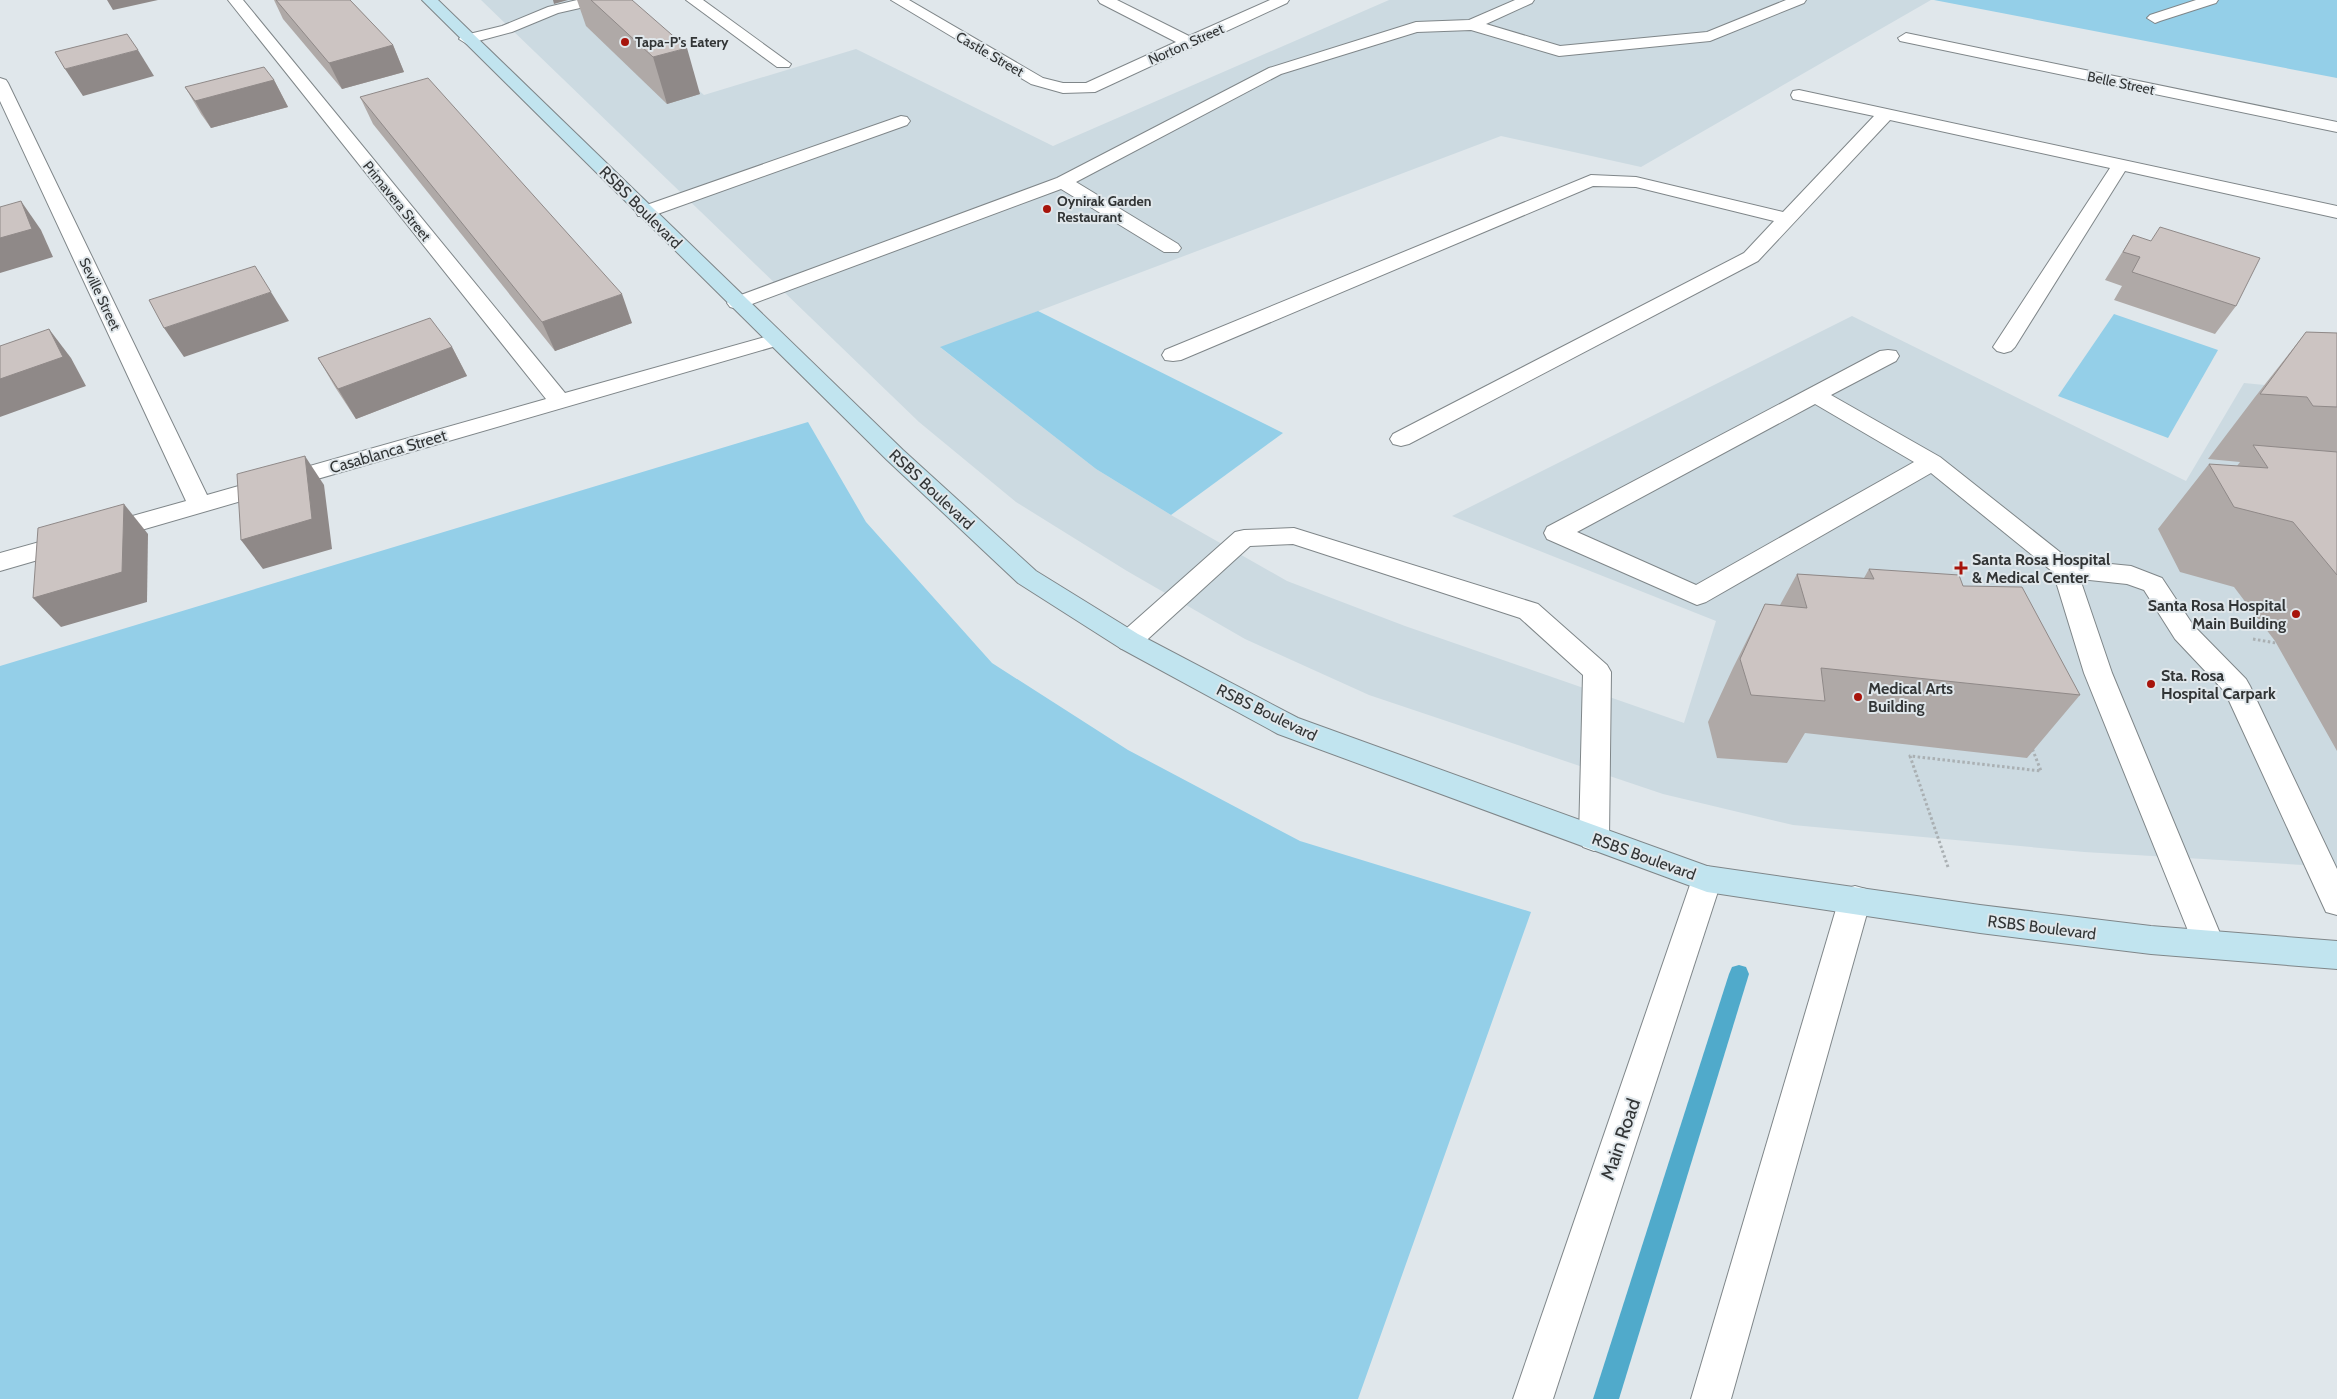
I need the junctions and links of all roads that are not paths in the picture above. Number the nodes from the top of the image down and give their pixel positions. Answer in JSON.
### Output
{"nodes":[{"id":1,"x":235,"y":0,"type":"edge"},
{"id":2,"x":429,"y":0,"type":"edge"},
{"id":3,"x":693,"y":0,"type":"edge"},
{"id":4,"x":898,"y":0,"type":"edge"},
{"id":5,"x":1105,"y":0,"type":"edge"},
{"id":6,"x":1282,"y":0,"type":"edge"},
{"id":7,"x":1527,"y":0,"type":"edge"},
{"id":8,"x":1799,"y":0,"type":"edge"},
{"id":9,"x":2211,"y":0,"type":"edge"},
{"id":10,"x":600,"y":6,"type":"edge"},
{"id":11,"x":2155,"y":18,"type":"dead end"},
{"id":12,"x":1472,"y":25,"type":"junction"},
{"id":13,"x":1906,"y":38,"type":"dead end"},
{"id":14,"x":467,"y":39,"type":"junction"},
{"id":15,"x":1190,"y":43,"type":"junction"},
{"id":16,"x":782,"y":64,"type":"dead end"},
{"id":17,"x":0,"y":83,"type":"edge"},
{"id":18,"x":1089,"y":88,"type":"joint"},
{"id":19,"x":1799,"y":94,"type":"dead end"},
{"id":20,"x":1887,"y":113,"type":"junction"},
{"id":21,"x":901,"y":121,"type":"dead end"},
{"id":22,"x":2337,"y":127,"type":"edge"},
{"id":23,"x":2121,"y":164,"type":"junction"},
{"id":24,"x":1063,"y":182,"type":"junction"},
{"id":25,"x":645,"y":212,"type":"junction"},
{"id":26,"x":2337,"y":212,"type":"edge"},
{"id":27,"x":1788,"y":219,"type":"junction"},
{"id":28,"x":1171,"y":248,"type":"dead end"},
{"id":29,"x":737,"y":303,"type":"junction"},
{"id":30,"x":776,"y":340,"type":"junction"},
{"id":31,"x":2004,"y":346,"type":"dead end"},
{"id":32,"x":1174,"y":355,"type":"dead end"},
{"id":33,"x":1888,"y":356,"type":"dead end"},
{"id":34,"x":1815,"y":394,"type":"junction"},
{"id":35,"x":560,"y":402,"type":"junction"},
{"id":36,"x":1401,"y":439,"type":"dead end"},
{"id":37,"x":1932,"y":462,"type":"junction"},
{"id":38,"x":200,"y":505,"type":"junction"},
{"id":39,"x":0,"y":562,"type":"edge"},
{"id":40,"x":2064,"y":568,"type":"junction"},
{"id":41,"x":1128,"y":642,"type":"junction"},
{"id":42,"x":1594,"y":838,"type":"junction"},
{"id":43,"x":1707,"y":879,"type":"junction"},
{"id":44,"x":1855,"y":899,"type":"junction"},
{"id":45,"x":2337,"y":902,"type":"edge"},
{"id":46,"x":2208,"y":943,"type":"junction"},
{"id":47,"x":2337,"y":955,"type":"edge"},
{"id":48,"x":1532,"y":1399,"type":"edge"},
{"id":49,"x":1711,"y":1399,"type":"edge"}],
"edges":[{"from":1,"to":35,"type":"street","name":"Primavera Street"},
{"from":2,"to":14,"type":"street","name":"RSBS Boulevard"},
{"from":3,"to":16,"type":"street"},
{"from":4,"to":18,"type":"street","name":"Castle Street"},
{"from":5,"to":15,"type":"street"},
{"from":6,"to":15,"type":"street","name":"Norton Street"},
{"from":7,"to":12,"type":"street"},
{"from":8,"to":12,"type":"street"},
{"from":9,"to":11,"type":"street"},
{"from":10,"to":14,"type":"street"},
{"from":12,"to":24,"type":"street"},
{"from":13,"to":22,"type":"street","name":"Belle Street"},
{"from":14,"to":25,"type":"street","name":"RSBS Boulevard"},
{"from":15,"to":18,"type":"street","name":"Norton Street"},
{"from":17,"to":38,"type":"street","name":"Seville Street"},
{"from":19,"to":20,"type":"street"},
{"from":20,"to":23,"type":"street"},
{"from":20,"to":27,"type":"street"},
{"from":21,"to":25,"type":"street"},
{"from":23,"to":26,"type":"street"},
{"from":23,"to":31,"type":"street"},
{"from":24,"to":28,"type":"street"},
{"from":24,"to":29,"type":"street"},
{"from":25,"to":29,"type":"street","name":"RSBS Boulevard"},
{"from":27,"to":32,"type":"street"},
{"from":27,"to":36,"type":"street"},
{"from":29,"to":30,"type":"street","name":"RSBS Boulevard"},
{"from":30,"to":35,"type":"street","name":"Casablanca Street"},
{"from":30,"to":41,"type":"street","name":"RSBS Boulevard"},
{"from":33,"to":34,"type":"street"},
{"from":34,"to":37,"type":"street"},
{"from":34,"to":37,"type":"street"},
{"from":35,"to":38,"type":"street","name":"Casablanca Street"},
{"from":37,"to":40,"type":"street"},
{"from":38,"to":39,"type":"street","name":"Casablanca Street"},
{"from":40,"to":45,"type":"street"},
{"from":40,"to":46,"type":"street"},
{"from":41,"to":42,"type":"street","name":"RSBS Boulevard"},
{"from":41,"to":42,"type":"street"},
{"from":42,"to":43,"type":"street","name":"RSBS Boulevard"},
{"from":43,"to":44,"type":"street","name":"RSBS Boulevard"},
{"from":43,"to":48,"type":"street","name":"Main Road"},
{"from":44,"to":46,"type":"street","name":"RSBS Boulevard"},
{"from":44,"to":49,"type":"street"},
{"from":46,"to":47,"type":"street","name":"RSBS Boulevard"}]}
